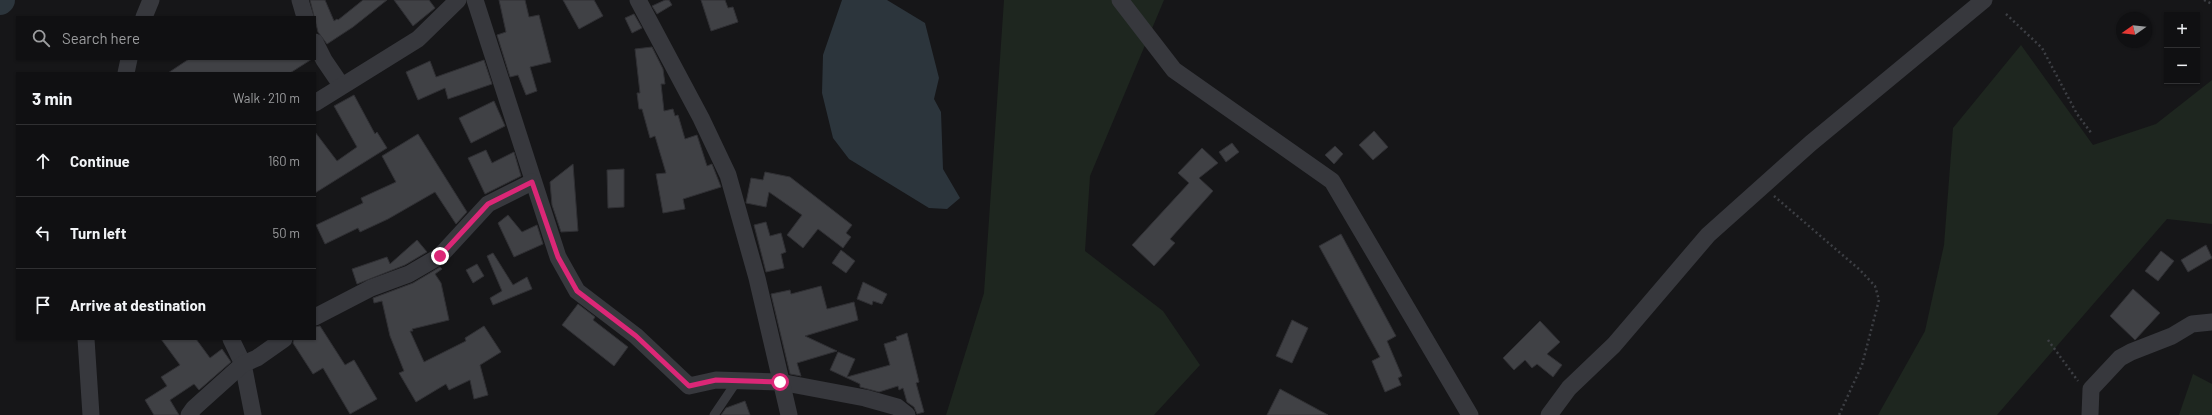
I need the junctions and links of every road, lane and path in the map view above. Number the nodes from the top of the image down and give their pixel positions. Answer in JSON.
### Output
{"nodes":[{"id":1,"x":151,"y":0,"type":"edge"},
{"id":2,"x":300,"y":0,"type":"edge"},
{"id":3,"x":458,"y":0,"type":"edge"},
{"id":4,"x":475,"y":0,"type":"edge"},
{"id":5,"x":638,"y":0,"type":"edge"},
{"id":6,"x":1120,"y":0,"type":"edge"},
{"id":7,"x":1984,"y":0,"type":"edge"},
{"id":8,"x":2204,"y":0,"type":"edge"},
{"id":9,"x":2212,"y":4,"type":"edge"},
{"id":10,"x":2006,"y":14,"type":"dead end"},
{"id":11,"x":144,"y":16,"type":"edge"},
{"id":12,"x":304,"y":16,"type":"edge"},
{"id":13,"x":316,"y":44,"type":"edge"},
{"id":14,"x":129,"y":60,"type":"edge"},
{"id":15,"x":126,"y":72,"type":"edge"},
{"id":16,"x":342,"y":85,"type":"junction"},
{"id":17,"x":316,"y":103,"type":"edge"},
{"id":18,"x":2092,"y":134,"type":"dead end"},
{"id":19,"x":532,"y":182,"type":"junction"},
{"id":20,"x":1763,"y":186,"type":"junction"},
{"id":21,"x":316,"y":317,"type":"edge"},
{"id":22,"x":2212,"y":322,"type":"edge"},
{"id":23,"x":86,"y":340,"type":"edge"},
{"id":24,"x":231,"y":340,"type":"edge"},
{"id":25,"x":283,"y":340,"type":"edge"},
{"id":26,"x":2048,"y":340,"type":"dead end"},
{"id":27,"x":243,"y":364,"type":"junction"},
{"id":28,"x":737,"y":381,"type":"junction"},
{"id":29,"x":780,"y":382,"type":"junction"},
{"id":30,"x":2091,"y":390,"type":"junction"},
{"id":31,"x":91,"y":415,"type":"edge"},
{"id":32,"x":189,"y":415,"type":"edge"},
{"id":33,"x":253,"y":415,"type":"edge"},
{"id":34,"x":714,"y":415,"type":"edge"},
{"id":35,"x":788,"y":415,"type":"edge"},
{"id":36,"x":907,"y":415,"type":"edge"},
{"id":37,"x":1470,"y":415,"type":"edge"},
{"id":38,"x":1549,"y":415,"type":"edge"},
{"id":39,"x":1839,"y":415,"type":"edge"},
{"id":40,"x":2090,"y":415,"type":"edge"}],
"edges":[{"from":1,"to":11,"type":"street"},
{"from":2,"to":12,"type":"street"},
{"from":3,"to":16,"type":"street"},
{"from":4,"to":19,"type":"street"},
{"from":5,"to":29,"type":"street"},
{"from":6,"to":37,"type":"street"},
{"from":7,"to":20,"type":"street"},
{"from":8,"to":9,"type":"path"},
{"from":10,"to":18,"type":"path"},
{"from":13,"to":16,"type":"street"},
{"from":14,"to":15,"type":"street"},
{"from":16,"to":17,"type":"street"},
{"from":19,"to":21,"type":"street"},
{"from":19,"to":28,"type":"street"},
{"from":20,"to":38,"type":"street"},
{"from":20,"to":39,"type":"path"},
{"from":22,"to":30,"type":"street"},
{"from":23,"to":31,"type":"street"},
{"from":24,"to":27,"type":"street"},
{"from":25,"to":27,"type":"street"},
{"from":26,"to":30,"type":"path"},
{"from":27,"to":32,"type":"street"},
{"from":27,"to":33,"type":"street"},
{"from":28,"to":29,"type":"street"},
{"from":28,"to":34,"type":"lane"},
{"from":29,"to":35,"type":"street"},
{"from":29,"to":36,"type":"street"},
{"from":30,"to":40,"type":"street"}]}
